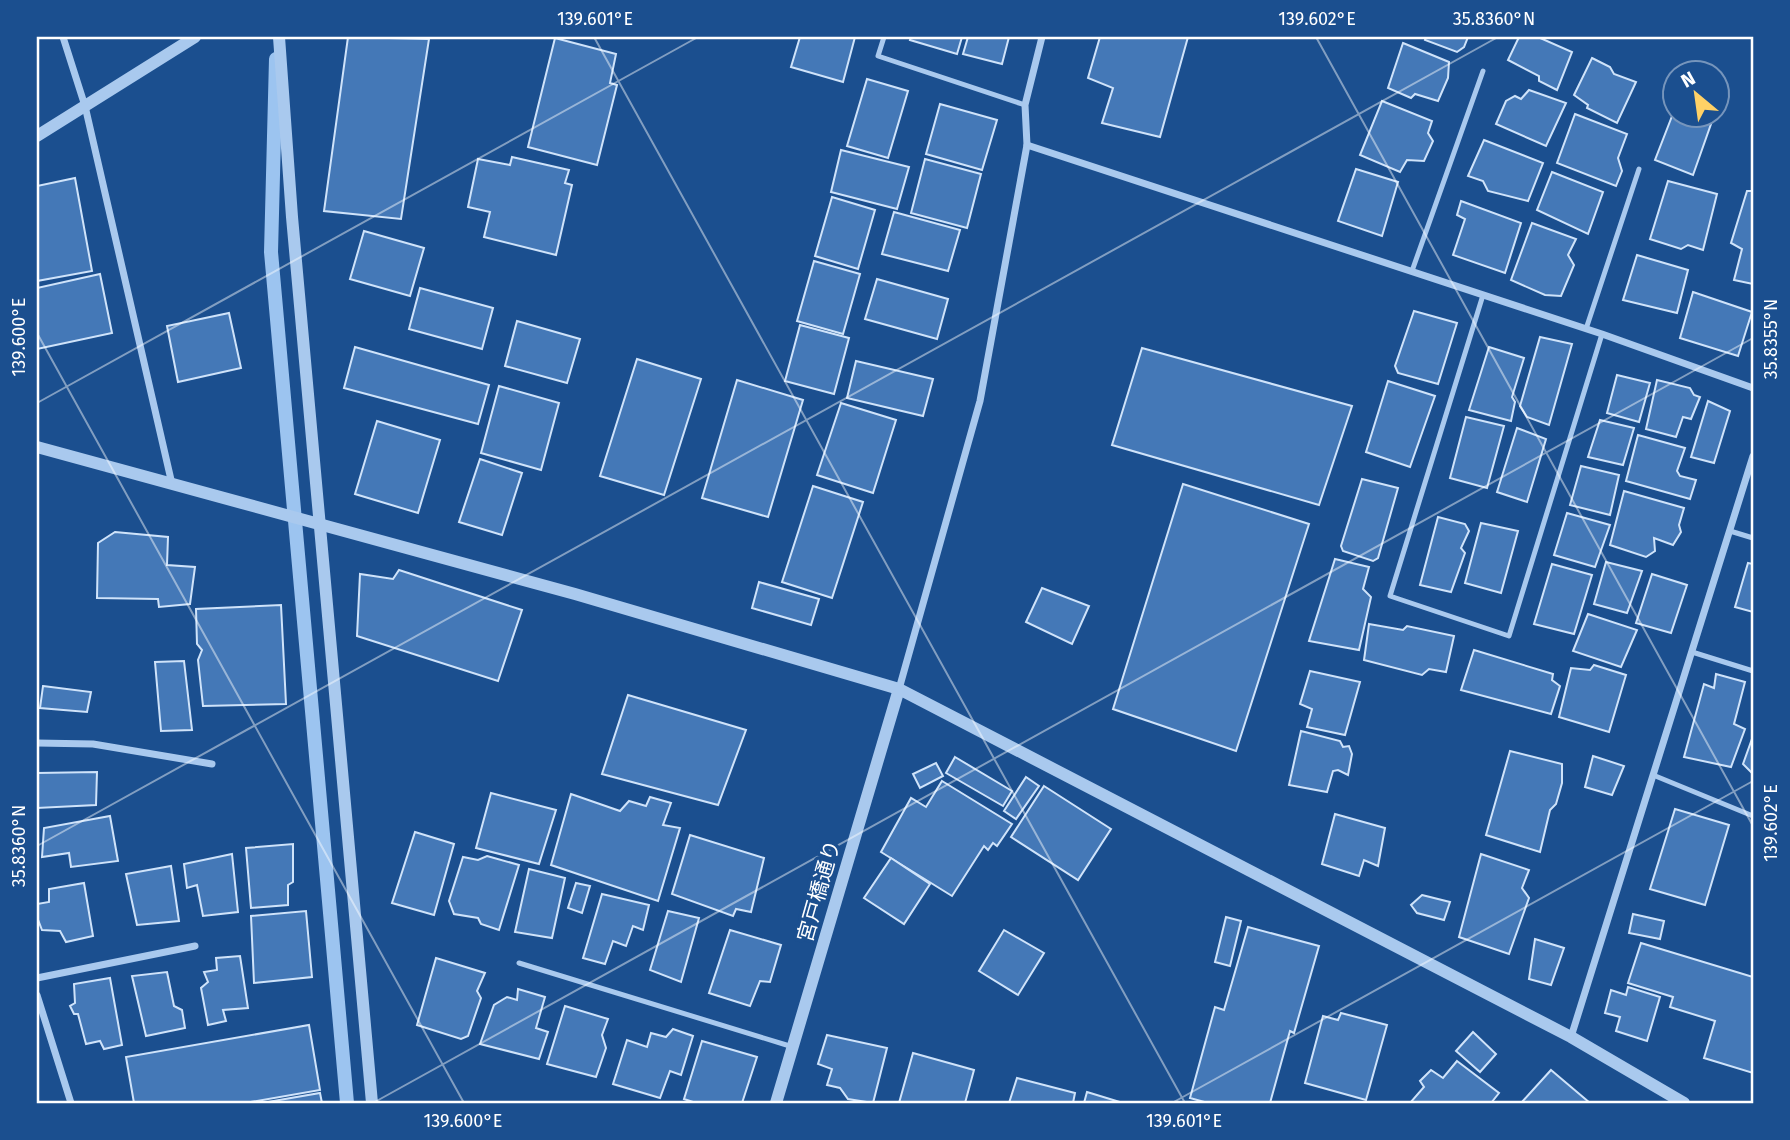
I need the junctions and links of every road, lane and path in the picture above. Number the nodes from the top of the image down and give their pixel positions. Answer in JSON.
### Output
{"nodes":[{"id":1,"x":63,"y":37,"type":"edge"},
{"id":2,"x":195,"y":37,"type":"edge"},
{"id":3,"x":279,"y":37,"type":"edge"},
{"id":4,"x":884,"y":37,"type":"edge"},
{"id":5,"x":1042,"y":37,"type":"edge"},
{"id":6,"x":1483,"y":71,"type":"dead end"},
{"id":7,"x":1025,"y":105,"type":"junction"},
{"id":8,"x":85,"y":106,"type":"junction"},
{"id":9,"x":37,"y":136,"type":"edge"},
{"id":10,"x":1027,"y":145,"type":"junction"},
{"id":11,"x":1639,"y":169,"type":"dead end"},
{"id":12,"x":1412,"y":271,"type":"junction"},
{"id":13,"x":1483,"y":295,"type":"junction"},
{"id":14,"x":1586,"y":329,"type":"junction"},
{"id":15,"x":1602,"y":334,"type":"junction"},
{"id":16,"x":1753,"y":388,"type":"edge"},
{"id":17,"x":37,"y":447,"type":"edge"},
{"id":18,"x":1753,"y":456,"type":"edge"},
{"id":19,"x":172,"y":484,"type":"junction"},
{"id":20,"x":320,"y":524,"type":"junction"},
{"id":21,"x":1730,"y":531,"type":"junction"},
{"id":22,"x":1753,"y":538,"type":"edge"},
{"id":23,"x":1692,"y":652,"type":"junction"},
{"id":24,"x":1753,"y":671,"type":"edge"},
{"id":25,"x":899,"y":690,"type":"junction"},
{"id":26,"x":37,"y":743,"type":"edge"},
{"id":27,"x":212,"y":764,"type":"dead end"},
{"id":28,"x":1653,"y":775,"type":"junction"},
{"id":29,"x":1753,"y":816,"type":"edge"},
{"id":30,"x":195,"y":946,"type":"dead end"},
{"id":31,"x":519,"y":963,"type":"dead end"},
{"id":32,"x":37,"y":978,"type":"edge"},
{"id":33,"x":37,"y":995,"type":"edge"},
{"id":34,"x":1571,"y":1037,"type":"junction"},
{"id":35,"x":793,"y":1047,"type":"junction"},
{"id":36,"x":780,"y":1102,"type":"edge"},
{"id":37,"x":71,"y":1103,"type":"edge"},
{"id":38,"x":372,"y":1103,"type":"edge"},
{"id":39,"x":1684,"y":1103,"type":"edge"}],
"edges":[{"from":1,"to":8,"type":"street"},
{"from":2,"to":8,"type":"street"},
{"from":3,"to":20,"type":"street"},
{"from":4,"to":7,"type":"lane"},
{"from":5,"to":7,"type":"street"},
{"from":6,"to":12,"type":"lane"},
{"from":7,"to":10,"type":"street"},
{"from":8,"to":9,"type":"street"},
{"from":8,"to":19,"type":"street"},
{"from":10,"to":12,"type":"street"},
{"from":10,"to":25,"type":"street"},
{"from":11,"to":14,"type":"lane"},
{"from":12,"to":13,"type":"street"},
{"from":13,"to":14,"type":"street"},
{"from":13,"to":15,"type":"lane"},
{"from":14,"to":15,"type":"street"},
{"from":15,"to":16,"type":"street"},
{"from":17,"to":19,"type":"street"},
{"from":18,"to":21,"type":"street"},
{"from":19,"to":20,"type":"street"},
{"from":20,"to":25,"type":"street"},
{"from":20,"to":38,"type":"street"},
{"from":21,"to":22,"type":"lane"},
{"from":21,"to":23,"type":"street"},
{"from":23,"to":24,"type":"lane"},
{"from":23,"to":28,"type":"street"},
{"from":25,"to":34,"type":"street"},
{"from":25,"to":35,"type":"street","name":"宮戸橋通り"},
{"from":26,"to":27,"type":"street"},
{"from":28,"to":29,"type":"lane"},
{"from":28,"to":34,"type":"street"},
{"from":30,"to":32,"type":"street"},
{"from":31,"to":35,"type":"lane"},
{"from":33,"to":37,"type":"street"},
{"from":34,"to":39,"type":"street"},
{"from":35,"to":36,"type":"street","name":"宮戸橋通り"}]}
